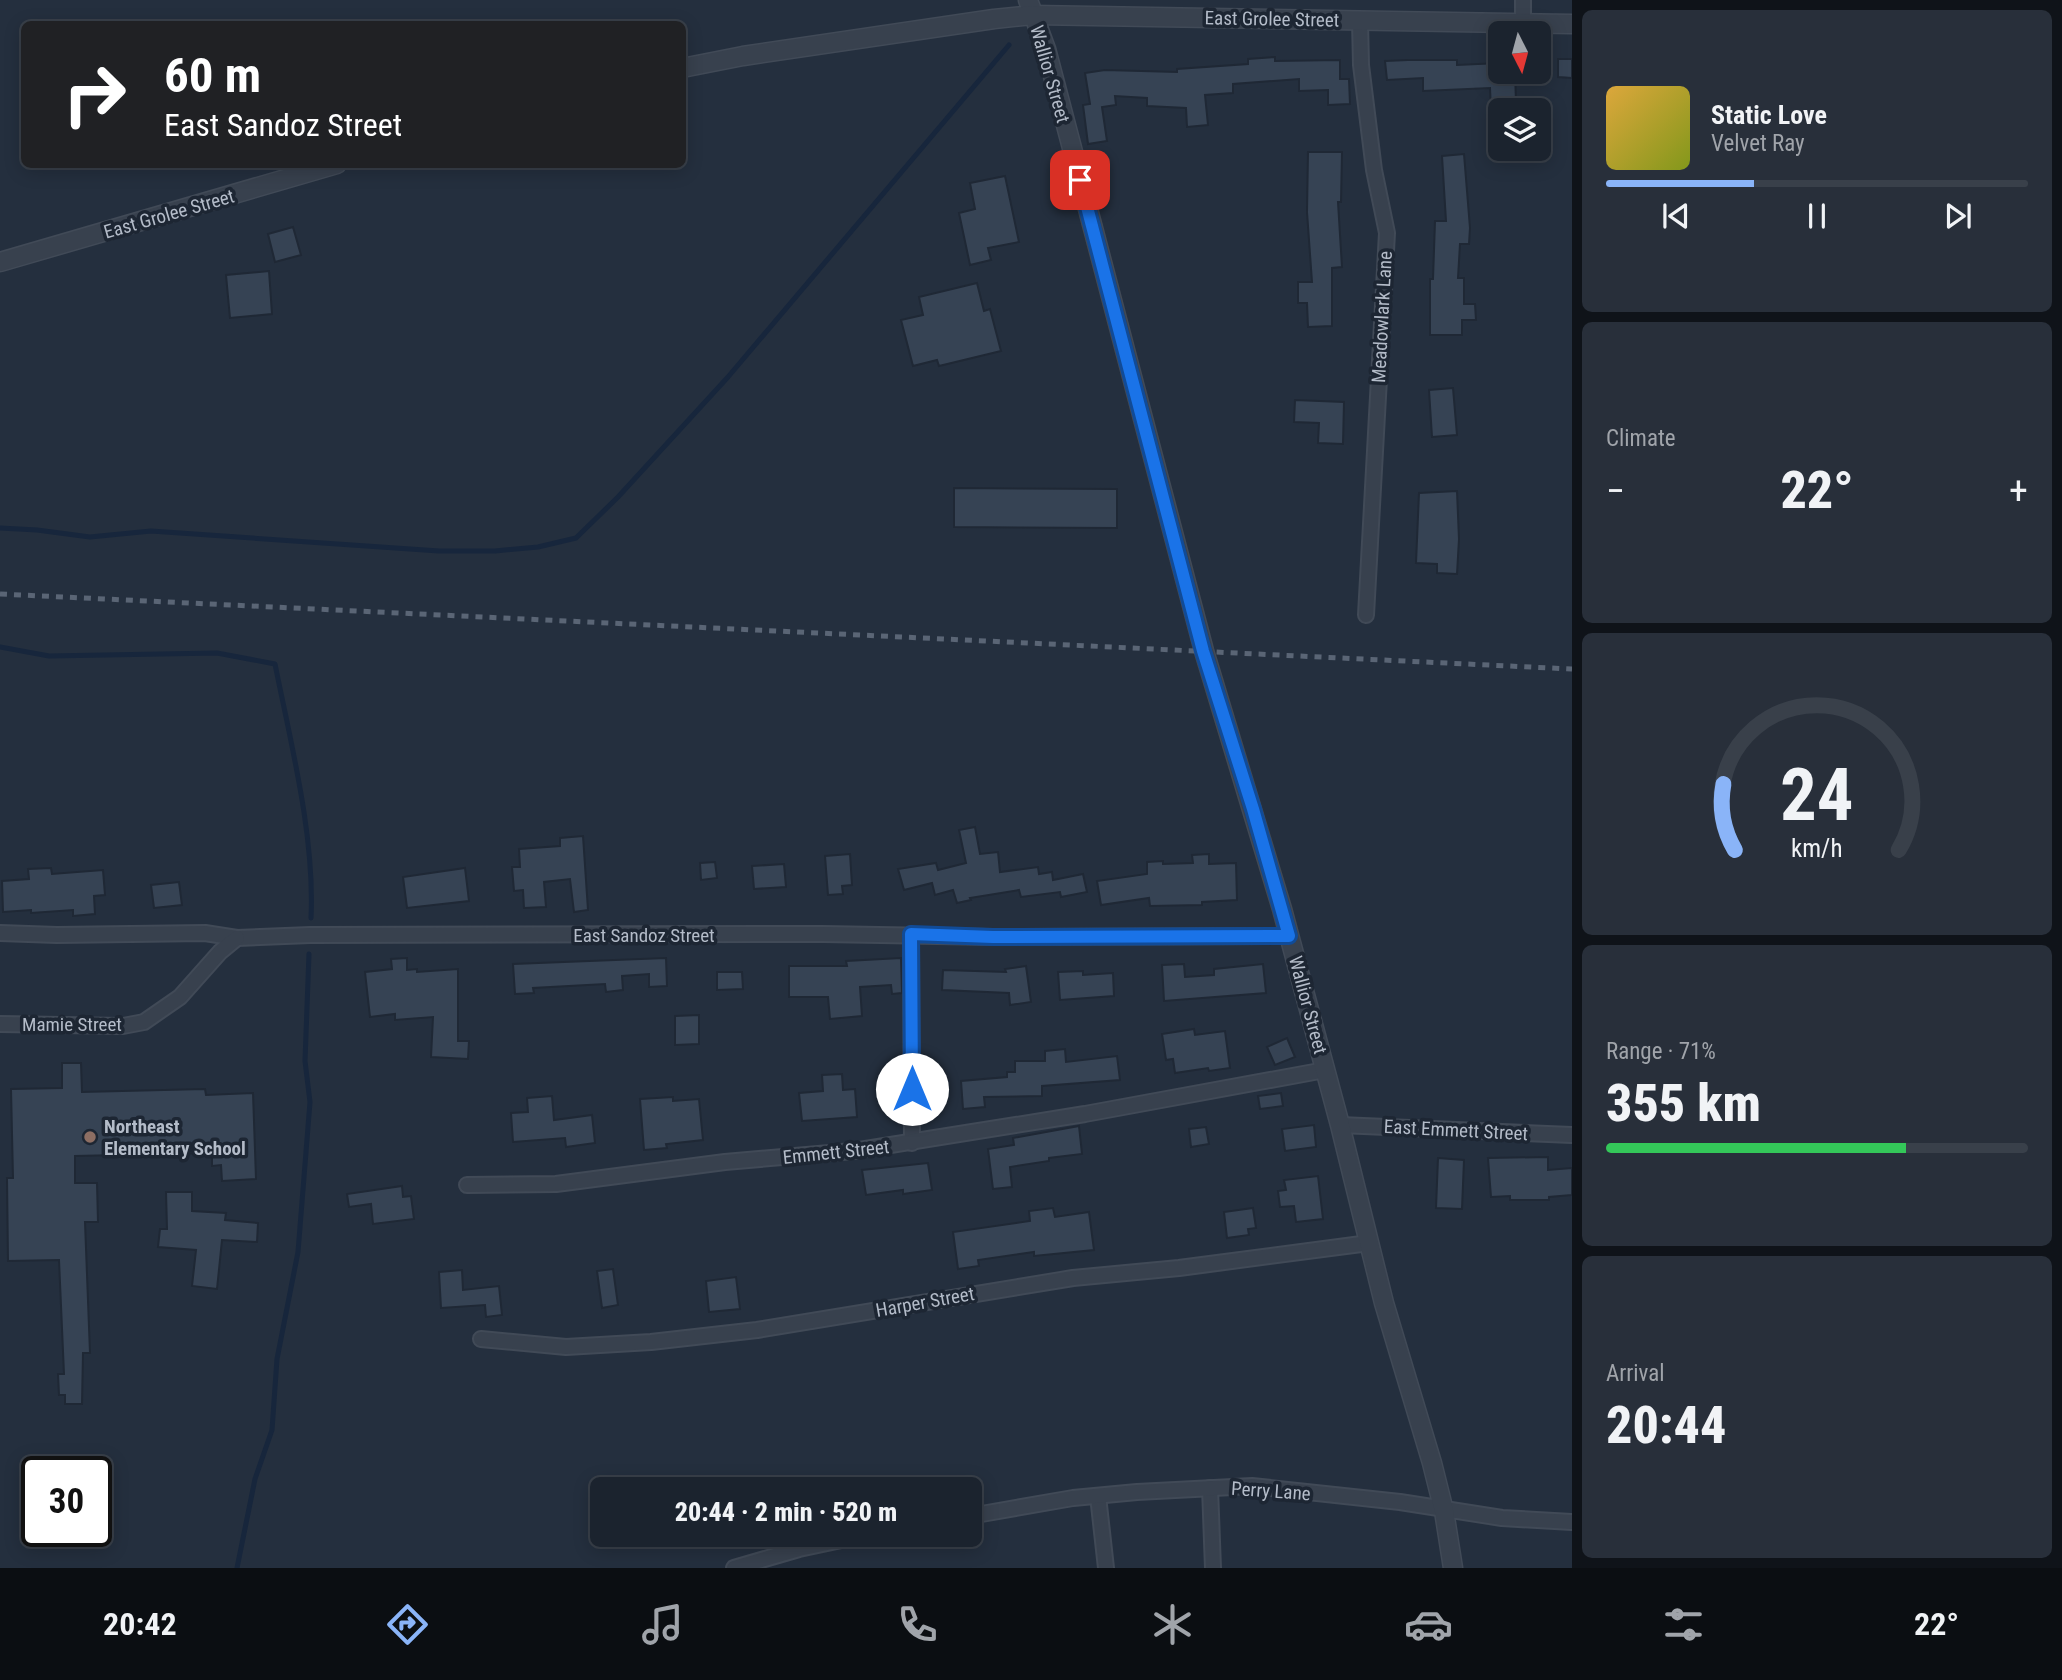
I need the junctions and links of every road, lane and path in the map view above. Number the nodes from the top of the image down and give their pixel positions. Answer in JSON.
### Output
{"nodes":[{"id":1,"x":1523,"y":0,"type":"edge"},
{"id":2,"x":1030,"y":8,"type":"edge"},
{"id":3,"x":1360,"y":21,"type":"junction"},
{"id":4,"x":1523,"y":21,"type":"edge"},
{"id":5,"x":1488,"y":23,"type":"edge"},
{"id":6,"x":1551,"y":24,"type":"edge"},
{"id":7,"x":1572,"y":24,"type":"edge"},
{"id":8,"x":686,"y":67,"type":"edge"},
{"id":9,"x":323,"y":168,"type":"edge"},
{"id":10,"x":0,"y":262,"type":"edge"},
{"id":11,"x":1366,"y":615,"type":"dead end"},
{"id":12,"x":0,"y":933,"type":"edge"},
{"id":13,"x":911,"y":934,"type":"junction"},
{"id":14,"x":1289,"y":936,"type":"junction"},
{"id":15,"x":237,"y":938,"type":"junction"},
{"id":16,"x":0,"y":1024,"type":"edge"},
{"id":17,"x":1325,"y":1070,"type":"junction"},
{"id":18,"x":1340,"y":1125,"type":"junction"},
{"id":19,"x":1572,"y":1135,"type":"edge"},
{"id":20,"x":912,"y":1143,"type":"junction"},
{"id":21,"x":467,"y":1185,"type":"dead end"},
{"id":22,"x":1369,"y":1243,"type":"junction"},
{"id":23,"x":481,"y":1339,"type":"dead end"},
{"id":24,"x":1210,"y":1488,"type":"junction"},
{"id":25,"x":1098,"y":1496,"type":"junction"},
{"id":26,"x":1444,"y":1511,"type":"junction"},
{"id":27,"x":982,"y":1514,"type":"edge"},
{"id":28,"x":1572,"y":1522,"type":"edge"},
{"id":29,"x":808,"y":1547,"type":"edge"},
{"id":30,"x":734,"y":1568,"type":"edge"},
{"id":31,"x":1106,"y":1568,"type":"edge"},
{"id":32,"x":1213,"y":1568,"type":"edge"},
{"id":33,"x":1453,"y":1568,"type":"edge"}],
"edges":[{"from":1,"to":4,"type":"street"},
{"from":2,"to":3,"type":"street","name":"East Grolee Street"},
{"from":2,"to":8,"type":"street","name":"East Grolee Street"},
{"from":2,"to":14,"type":"street","name":"Wallior Street"},
{"from":3,"to":5,"type":"street","name":"East Grolee Street"},
{"from":3,"to":11,"type":"street","name":"Meadowlark Lane"},
{"from":6,"to":7,"type":"street","name":"East Grolee Street"},
{"from":9,"to":10,"type":"street","name":"East Grolee Street"},
{"from":12,"to":15,"type":"street","name":"East Sandoz Street"},
{"from":13,"to":14,"type":"street","name":"East Sandoz Street"},
{"from":13,"to":15,"type":"street","name":"East Sandoz Street"},
{"from":13,"to":20,"type":"street"},
{"from":14,"to":17,"type":"street","name":"Wallior Street"},
{"from":15,"to":16,"type":"street","name":"Mamie Street"},
{"from":17,"to":18,"type":"street","name":"Wallior Street"},
{"from":17,"to":20,"type":"street","name":"Emmett Street"},
{"from":18,"to":19,"type":"street","name":"East Emmett Street"},
{"from":18,"to":22,"type":"street","name":"Wallior Street"},
{"from":20,"to":21,"type":"street","name":"Emmett Street"},
{"from":22,"to":23,"type":"street","name":"Harper Street"},
{"from":22,"to":26,"type":"street","name":"Wallior Street"},
{"from":24,"to":25,"type":"street","name":"Perry Lane"},
{"from":24,"to":26,"type":"street","name":"Perry Lane"},
{"from":24,"to":32,"type":"street"},
{"from":25,"to":27,"type":"street","name":"Perry Lane"},
{"from":25,"to":31,"type":"street"},
{"from":26,"to":28,"type":"street","name":"Perry Lane"},
{"from":26,"to":33,"type":"street","name":"Wallior Street"},
{"from":29,"to":30,"type":"street"}]}
